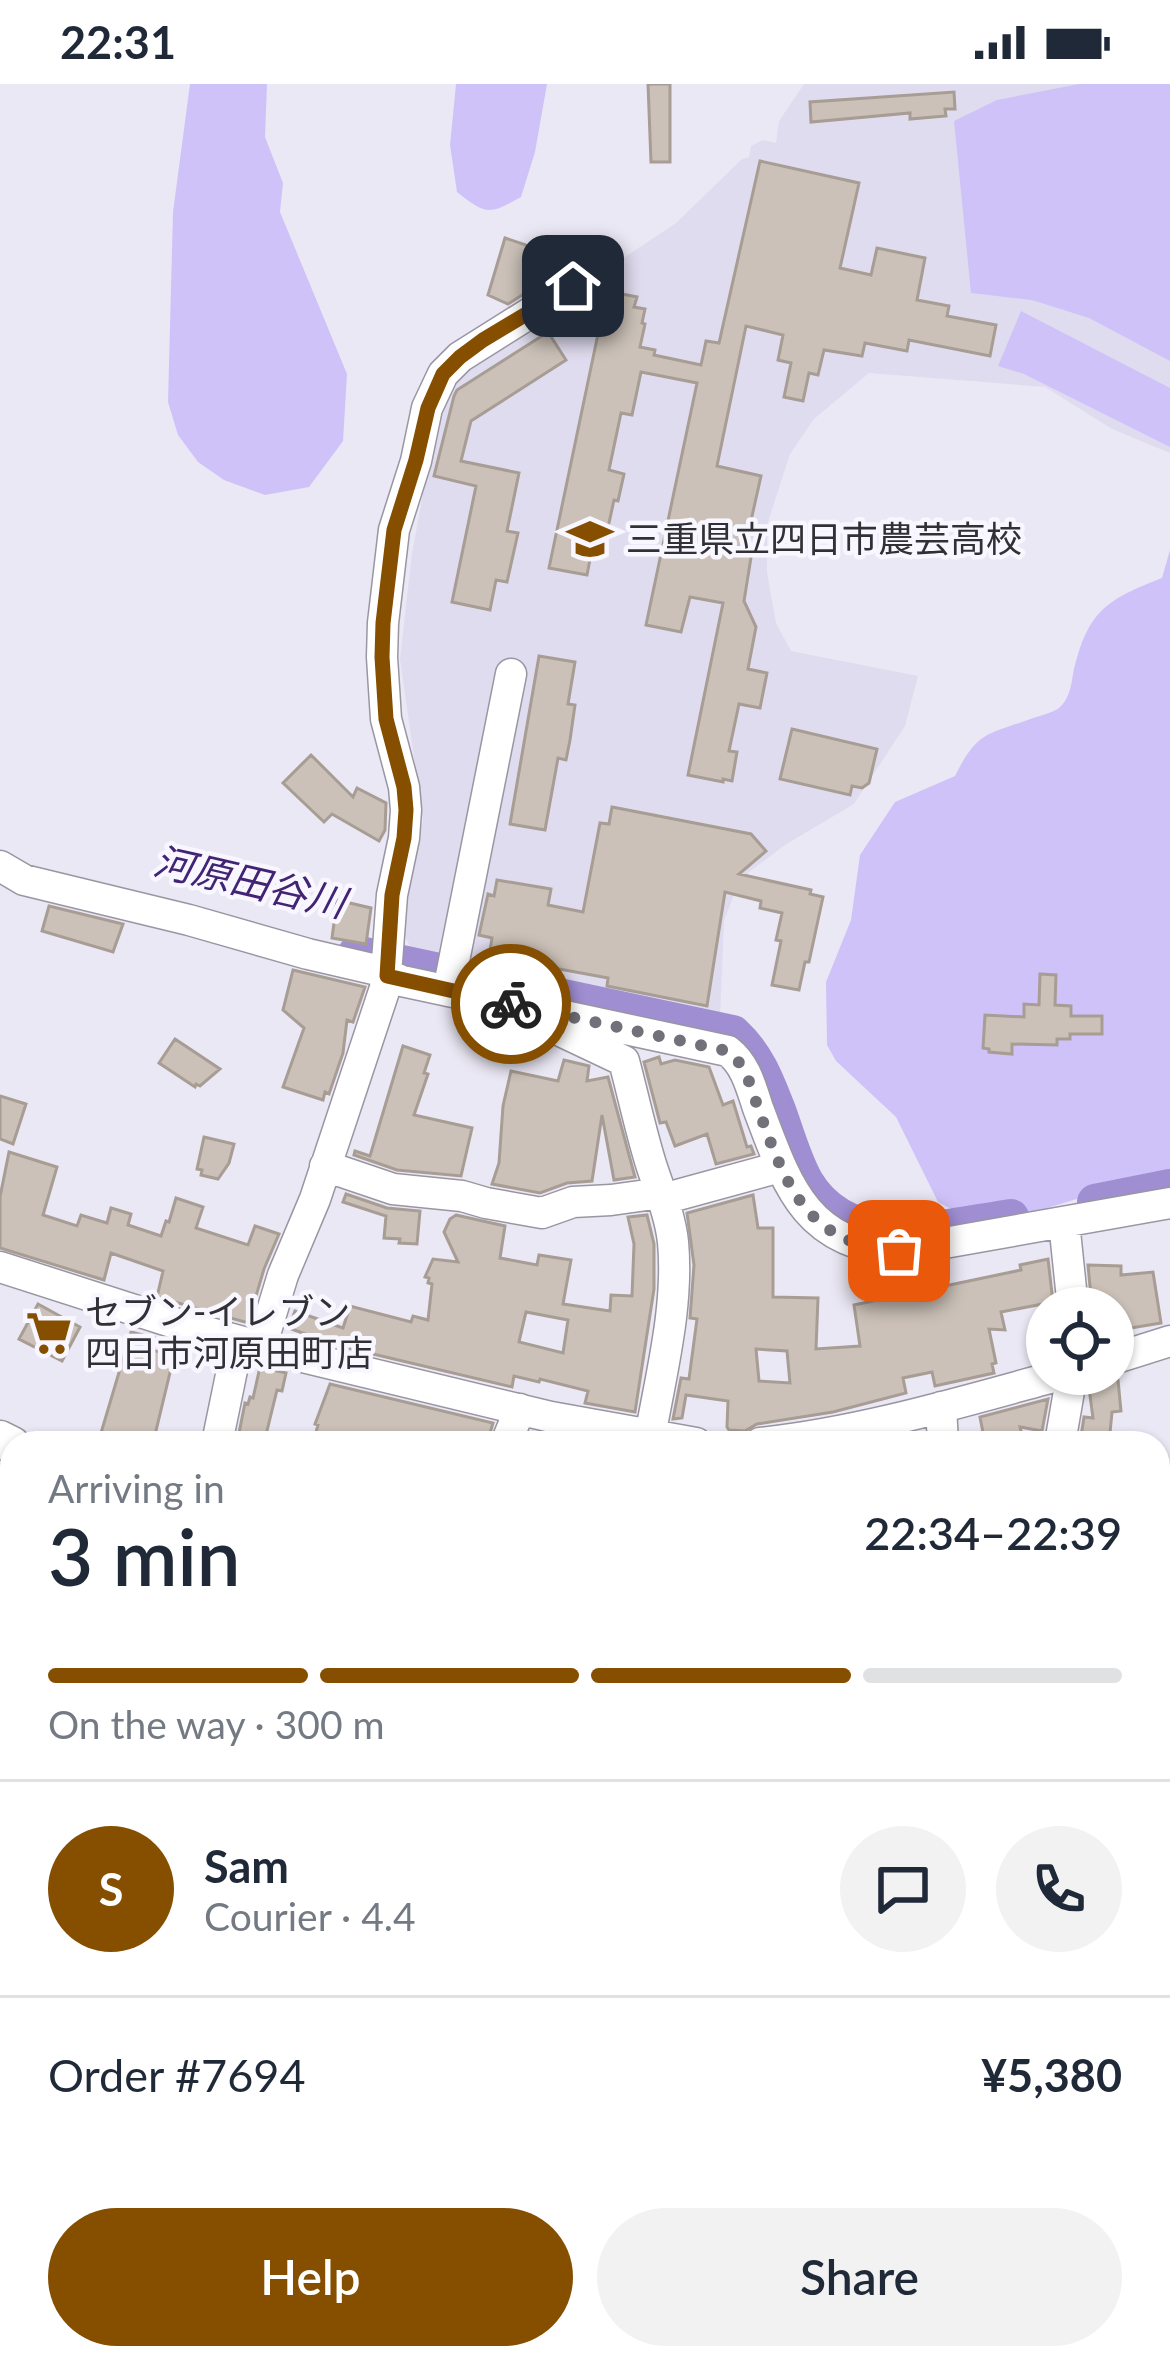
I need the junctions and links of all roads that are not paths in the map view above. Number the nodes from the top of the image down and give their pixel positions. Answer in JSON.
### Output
{"nodes":[{"id":1,"x":573,"y":286,"type":"dead end"},
{"id":2,"x":512,"y":674,"type":"dead end"},
{"id":3,"x":0,"y":866,"type":"edge"},
{"id":4,"x":388,"y":965,"type":"junction"},
{"id":5,"x":448,"y":991,"type":"junction"},
{"id":6,"x":493,"y":1000,"type":"junction"},
{"id":7,"x":664,"y":1037,"type":"junction"},
{"id":8,"x":624,"y":1061,"type":"junction"},
{"id":9,"x":325,"y":1166,"type":"junction"},
{"id":10,"x":780,"y":1167,"type":"junction"},
{"id":11,"x":662,"y":1196,"type":"junction"},
{"id":12,"x":1170,"y":1203,"type":"edge"},
{"id":13,"x":1064,"y":1222,"type":"junction"},
{"id":14,"x":0,"y":1267,"type":"edge"},
{"id":15,"x":1071,"y":1287,"type":"edge"},
{"id":16,"x":1170,"y":1341,"type":"edge"},
{"id":17,"x":249,"y":1344,"type":"junction"},
{"id":18,"x":1134,"y":1352,"type":"edge"},
{"id":19,"x":1026,"y":1385,"type":"edge"},
{"id":20,"x":1066,"y":1395,"type":"edge"},
{"id":21,"x":941,"y":1407,"type":"junction"},
{"id":22,"x":520,"y":1409,"type":"junction"},
{"id":23,"x":221,"y":1431,"type":"edge"},
{"id":24,"x":511,"y":1431,"type":"edge"},
{"id":25,"x":617,"y":1431,"type":"edge"},
{"id":26,"x":653,"y":1431,"type":"edge"},
{"id":27,"x":833,"y":1431,"type":"edge"},
{"id":28,"x":943,"y":1431,"type":"edge"},
{"id":29,"x":1061,"y":1431,"type":"edge"}],
"edges":[{"from":1,"to":4,"type":"street"},
{"from":2,"to":5,"type":"street"},
{"from":3,"to":4,"type":"street"},
{"from":4,"to":5,"type":"street"},
{"from":4,"to":9,"type":"street"},
{"from":5,"to":6,"type":"street"},
{"from":6,"to":7,"type":"street"},
{"from":6,"to":8,"type":"street"},
{"from":7,"to":8,"type":"street"},
{"from":7,"to":10,"type":"street"},
{"from":8,"to":11,"type":"street"},
{"from":9,"to":11,"type":"street"},
{"from":9,"to":17,"type":"street"},
{"from":10,"to":11,"type":"street"},
{"from":10,"to":13,"type":"street"},
{"from":11,"to":26,"type":"street"},
{"from":12,"to":13,"type":"street"},
{"from":13,"to":15,"type":"street"},
{"from":14,"to":17,"type":"street"},
{"from":16,"to":18,"type":"street"},
{"from":17,"to":22,"type":"street"},
{"from":17,"to":23,"type":"street"},
{"from":19,"to":21,"type":"street"},
{"from":20,"to":29,"type":"street"},
{"from":21,"to":27,"type":"street"},
{"from":21,"to":28,"type":"street"},
{"from":22,"to":24,"type":"street"},
{"from":22,"to":25,"type":"street"}]}
